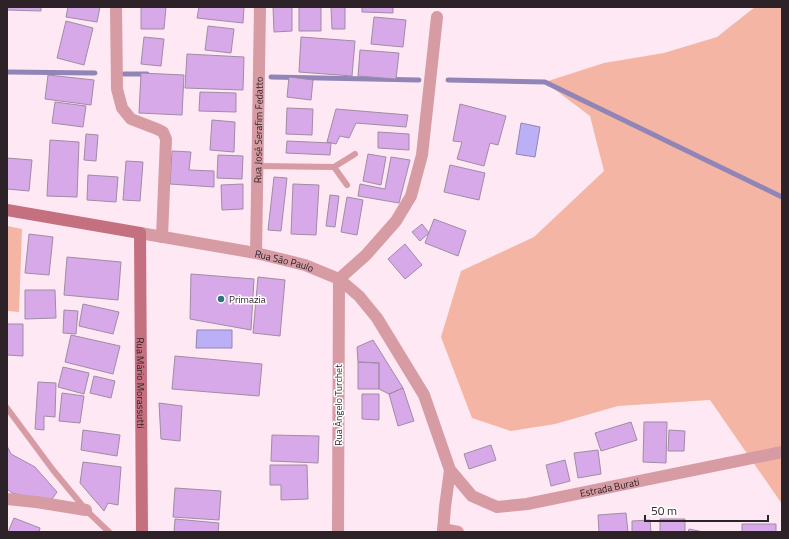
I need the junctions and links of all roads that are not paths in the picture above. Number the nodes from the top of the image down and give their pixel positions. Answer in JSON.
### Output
{"nodes":[{"id":1,"x":116,"y":7,"type":"edge"},
{"id":2,"x":260,"y":7,"type":"edge"},
{"id":3,"x":437,"y":17,"type":"dead end"},
{"id":4,"x":355,"y":154,"type":"dead end"},
{"id":5,"x":258,"y":166,"type":"junction"},
{"id":6,"x":334,"y":168,"type":"junction"},
{"id":7,"x":347,"y":185,"type":"dead end"},
{"id":8,"x":7,"y":210,"type":"edge"},
{"id":9,"x":140,"y":233,"type":"junction"},
{"id":10,"x":162,"y":237,"type":"junction"},
{"id":11,"x":256,"y":253,"type":"junction"},
{"id":12,"x":339,"y":279,"type":"junction"},
{"id":13,"x":7,"y":408,"type":"edge"},
{"id":14,"x":782,"y":452,"type":"edge"},
{"id":15,"x":450,"y":470,"type":"junction"},
{"id":16,"x":7,"y":499,"type":"edge"},
{"id":17,"x":86,"y":510,"type":"junction"},
{"id":18,"x":443,"y":531,"type":"edge"},
{"id":19,"x":109,"y":532,"type":"edge"},
{"id":20,"x":142,"y":532,"type":"edge"},
{"id":21,"x":338,"y":532,"type":"edge"},
{"id":22,"x":458,"y":532,"type":"edge"}],
"edges":[{"from":1,"to":10,"type":"street"},
{"from":2,"to":5,"type":"street","name":"Rua José Serafim Fedatto"},
{"from":3,"to":12,"type":"street"},
{"from":4,"to":6,"type":"lane"},
{"from":5,"to":6,"type":"lane"},
{"from":5,"to":11,"type":"street","name":"Rua José Serafim Fedatto"},
{"from":6,"to":7,"type":"lane"},
{"from":8,"to":9,"type":"main road","name":"Rua São Paulo"},
{"from":9,"to":10,"type":"street","name":"Rua São Paulo"},
{"from":9,"to":20,"type":"main road","name":"Rua Mário Morassutti"},
{"from":10,"to":11,"type":"street","name":"Rua São Paulo"},
{"from":11,"to":12,"type":"street","name":"Rua São Paulo"},
{"from":12,"to":15,"type":"street","name":"Rua São Paulo"},
{"from":12,"to":21,"type":"street","name":"Rua Ângelo Turchet"},
{"from":13,"to":17,"type":"lane"},
{"from":14,"to":15,"type":"street","name":"Estrada Burati"},
{"from":15,"to":18,"type":"street"},
{"from":16,"to":17,"type":"street"},
{"from":17,"to":19,"type":"lane"},
{"from":18,"to":22,"type":"street"}]}
